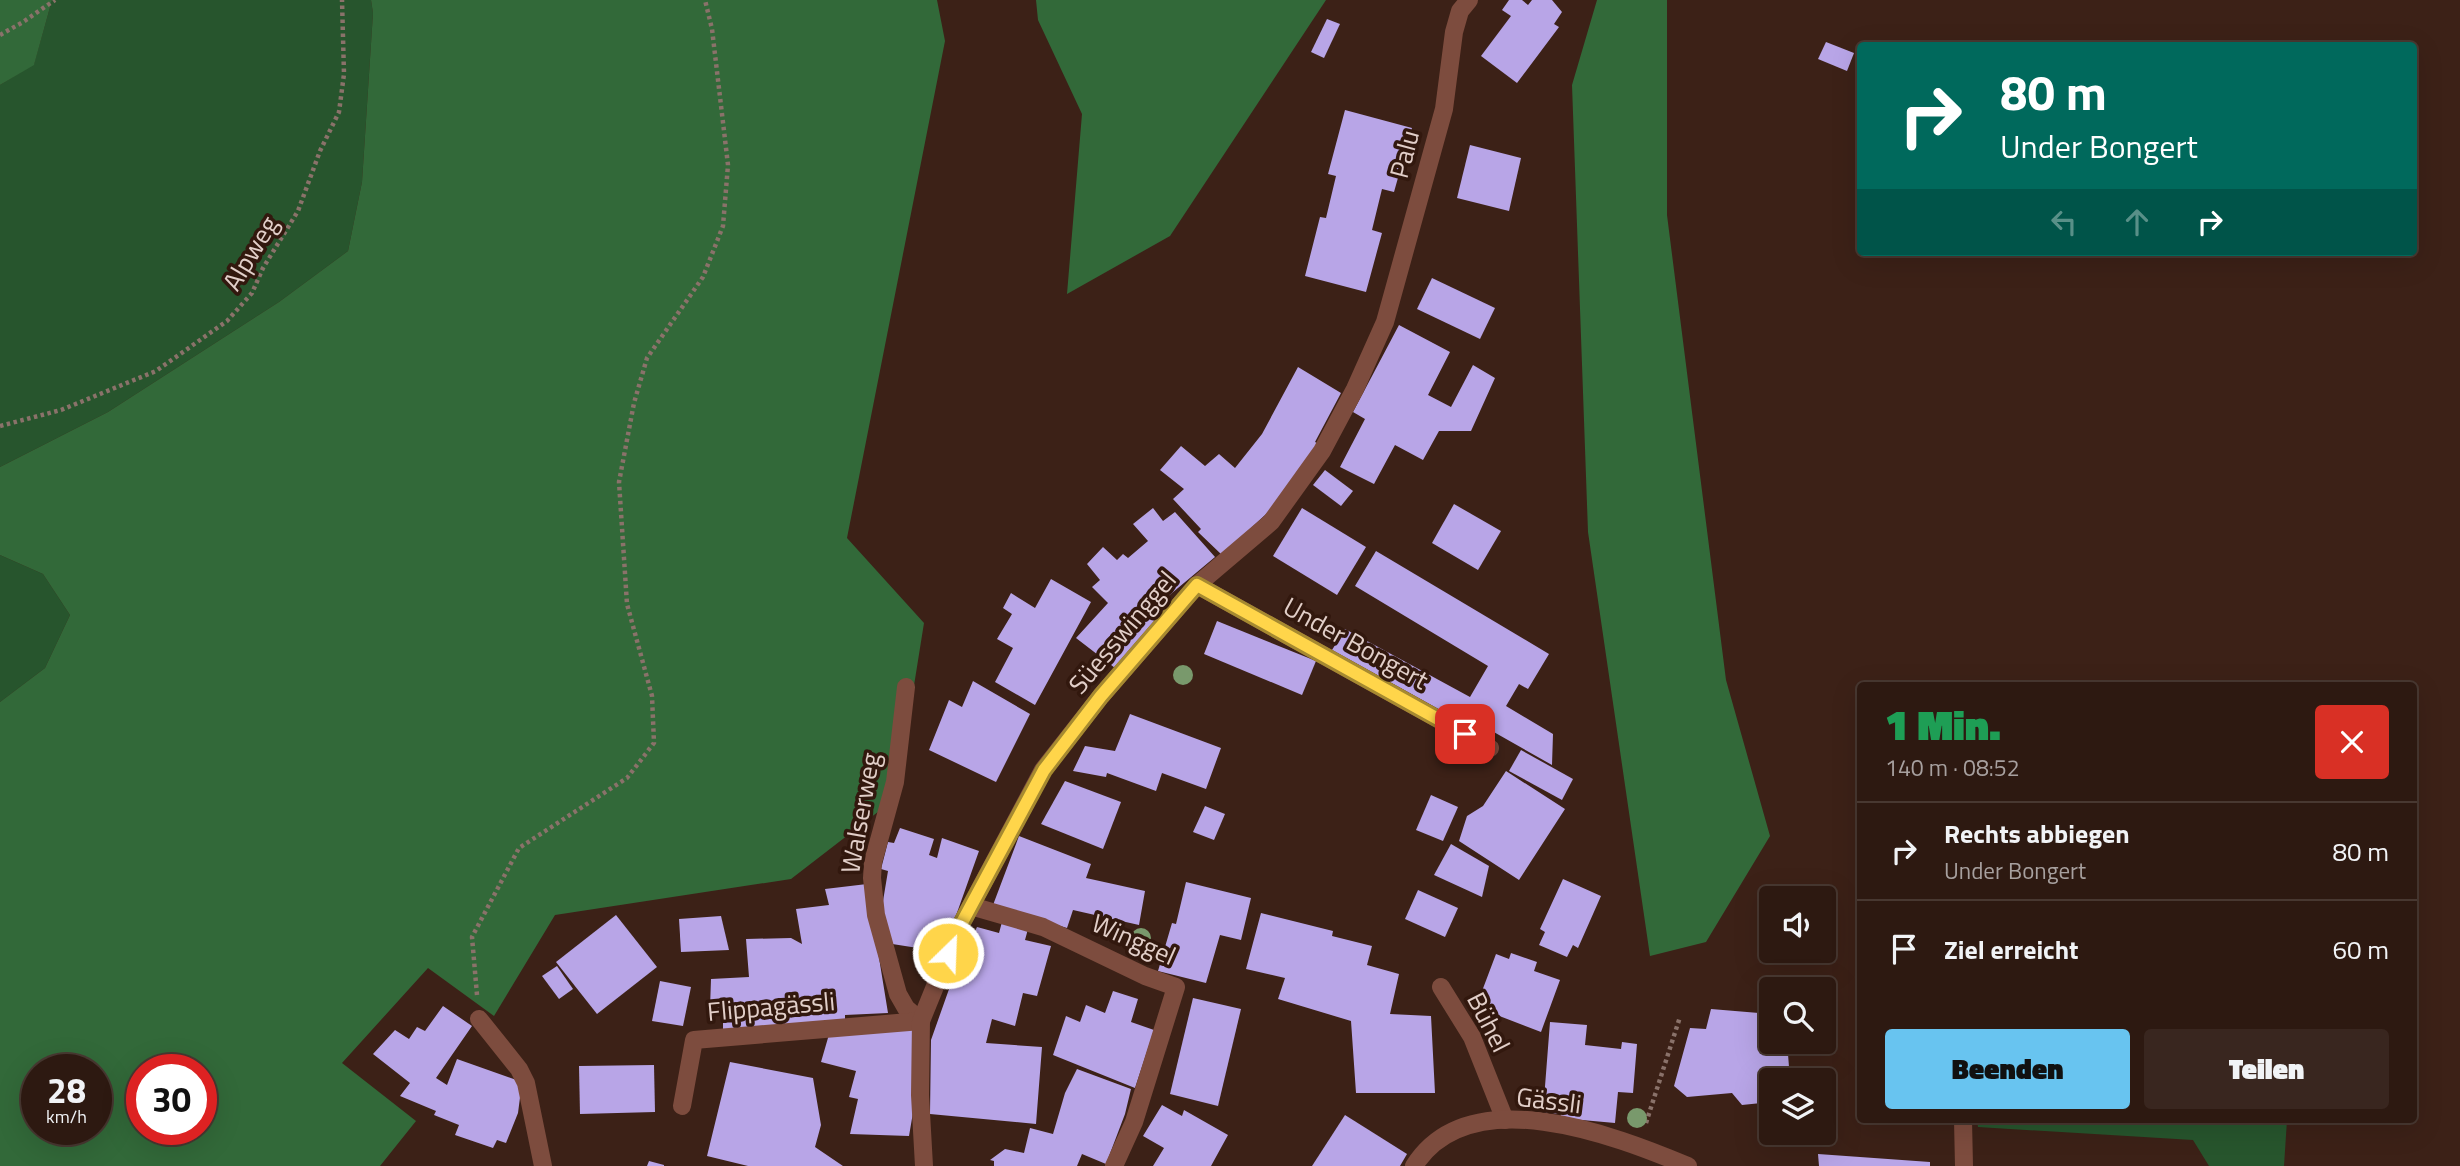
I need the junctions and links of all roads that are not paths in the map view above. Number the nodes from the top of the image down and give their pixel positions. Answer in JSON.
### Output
{"nodes":[{"id":1,"x":1469,"y":0,"type":"edge"},
{"id":2,"x":1385,"y":322,"type":"joint"},
{"id":3,"x":1197,"y":585,"type":"junction"},
{"id":4,"x":906,"y":687,"type":"dead end"},
{"id":5,"x":1490,"y":748,"type":"dead end"},
{"id":6,"x":971,"y":906,"type":"junction"},
{"id":7,"x":1441,"y":987,"type":"dead end"},
{"id":8,"x":479,"y":1019,"type":"road end"},
{"id":9,"x":921,"y":1021,"type":"junction"},
{"id":10,"x":682,"y":1106,"type":"dead end"},
{"id":11,"x":1505,"y":1120,"type":"junction"},
{"id":12,"x":1963,"y":1123,"type":"edge"},
{"id":13,"x":544,"y":1166,"type":"edge"},
{"id":14,"x":924,"y":1166,"type":"edge"},
{"id":15,"x":1114,"y":1166,"type":"edge"},
{"id":16,"x":1414,"y":1166,"type":"edge"},
{"id":17,"x":1688,"y":1166,"type":"edge"},
{"id":18,"x":1964,"y":1166,"type":"edge"}],
"edges":[{"from":1,"to":2,"type":"street","name":"Palu"},
{"from":2,"to":3,"type":"street","name":"Süesswinggel"},
{"from":3,"to":5,"type":"street","name":"Under Bongert"},
{"from":3,"to":6,"type":"street","name":"Süesswinggel"},
{"from":4,"to":9,"type":"street","name":"Walserweg"},
{"from":6,"to":9,"type":"street","name":"Süesswinggel"},
{"from":6,"to":15,"type":"street","name":"Winggel"},
{"from":7,"to":11,"type":"street","name":"Bühel"},
{"from":8,"to":13,"type":"street"},
{"from":9,"to":10,"type":"street","name":"Flippagässli"},
{"from":9,"to":14,"type":"street","name":"Süesswinggel"},
{"from":11,"to":16,"type":"street","name":"Gässli"},
{"from":11,"to":17,"type":"street","name":"Gässli"},
{"from":12,"to":18,"type":"street"}]}
